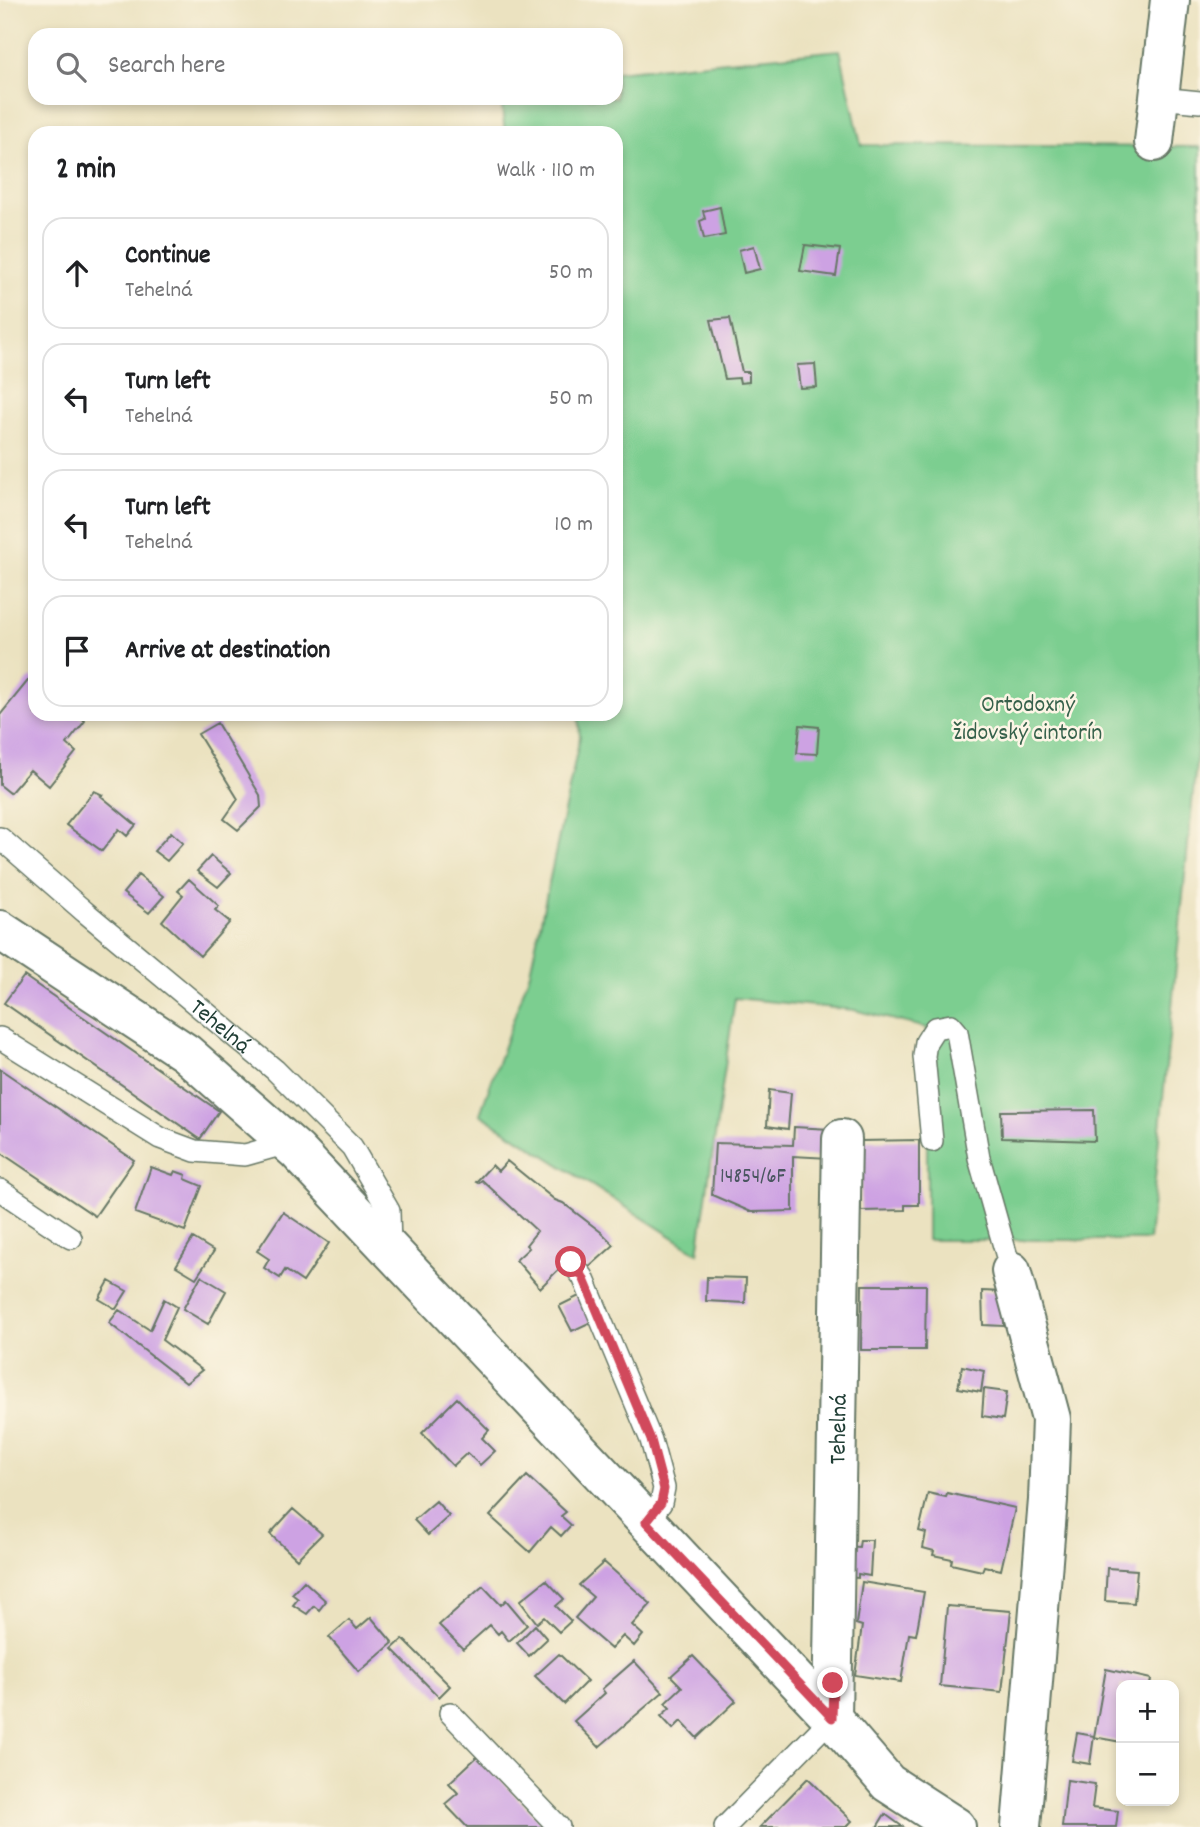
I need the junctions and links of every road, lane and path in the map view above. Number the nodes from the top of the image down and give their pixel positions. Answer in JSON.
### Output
{"nodes":[{"id":1,"x":1170,"y":0,"type":"edge"},
{"id":2,"x":1159,"y":98,"type":"junction"},
{"id":3,"x":1200,"y":102,"type":"edge"},
{"id":4,"x":1154,"y":142,"type":"dead end"},
{"id":5,"x":0,"y":838,"type":"edge"},
{"id":6,"x":0,"y":930,"type":"edge"},
{"id":7,"x":7,"y":1041,"type":"edge"},
{"id":8,"x":842,"y":1139,"type":"dead end"},
{"id":9,"x":932,"y":1141,"type":"dead end"},
{"id":10,"x":288,"y":1143,"type":"junction"},
{"id":11,"x":0,"y":1190,"type":"edge"},
{"id":12,"x":71,"y":1238,"type":"dead end"},
{"id":13,"x":390,"y":1250,"type":"junction"},
{"id":14,"x":571,"y":1262,"type":"dead end"},
{"id":15,"x":1011,"y":1272,"type":"joint"},
{"id":16,"x":646,"y":1522,"type":"junction"},
{"id":17,"x":450,"y":1713,"type":"dead end"},
{"id":18,"x":832,"y":1718,"type":"junction"},
{"id":19,"x":559,"y":1827,"type":"edge"},
{"id":20,"x":725,"y":1827,"type":"edge"},
{"id":21,"x":956,"y":1827,"type":"edge"},
{"id":22,"x":1021,"y":1827,"type":"edge"}],
"edges":[{"from":1,"to":2,"type":"street"},
{"from":2,"to":3,"type":"lane"},
{"from":2,"to":4,"type":"street"},
{"from":5,"to":13,"type":"lane","name":"Tehelná"},
{"from":6,"to":10,"type":"street","name":"Tehelná"},
{"from":7,"to":10,"type":"lane"},
{"from":8,"to":18,"type":"street","name":"Tehelná"},
{"from":9,"to":15,"type":"lane"},
{"from":10,"to":13,"type":"street","name":"Tehelná"},
{"from":11,"to":12,"type":"lane"},
{"from":13,"to":16,"type":"street","name":"Tehelná"},
{"from":14,"to":16,"type":"lane"},
{"from":15,"to":22,"type":"street"},
{"from":16,"to":18,"type":"street","name":"Tehelná"},
{"from":17,"to":19,"type":"lane"},
{"from":18,"to":20,"type":"lane"},
{"from":18,"to":21,"type":"street","name":"Tehelná"}]}
